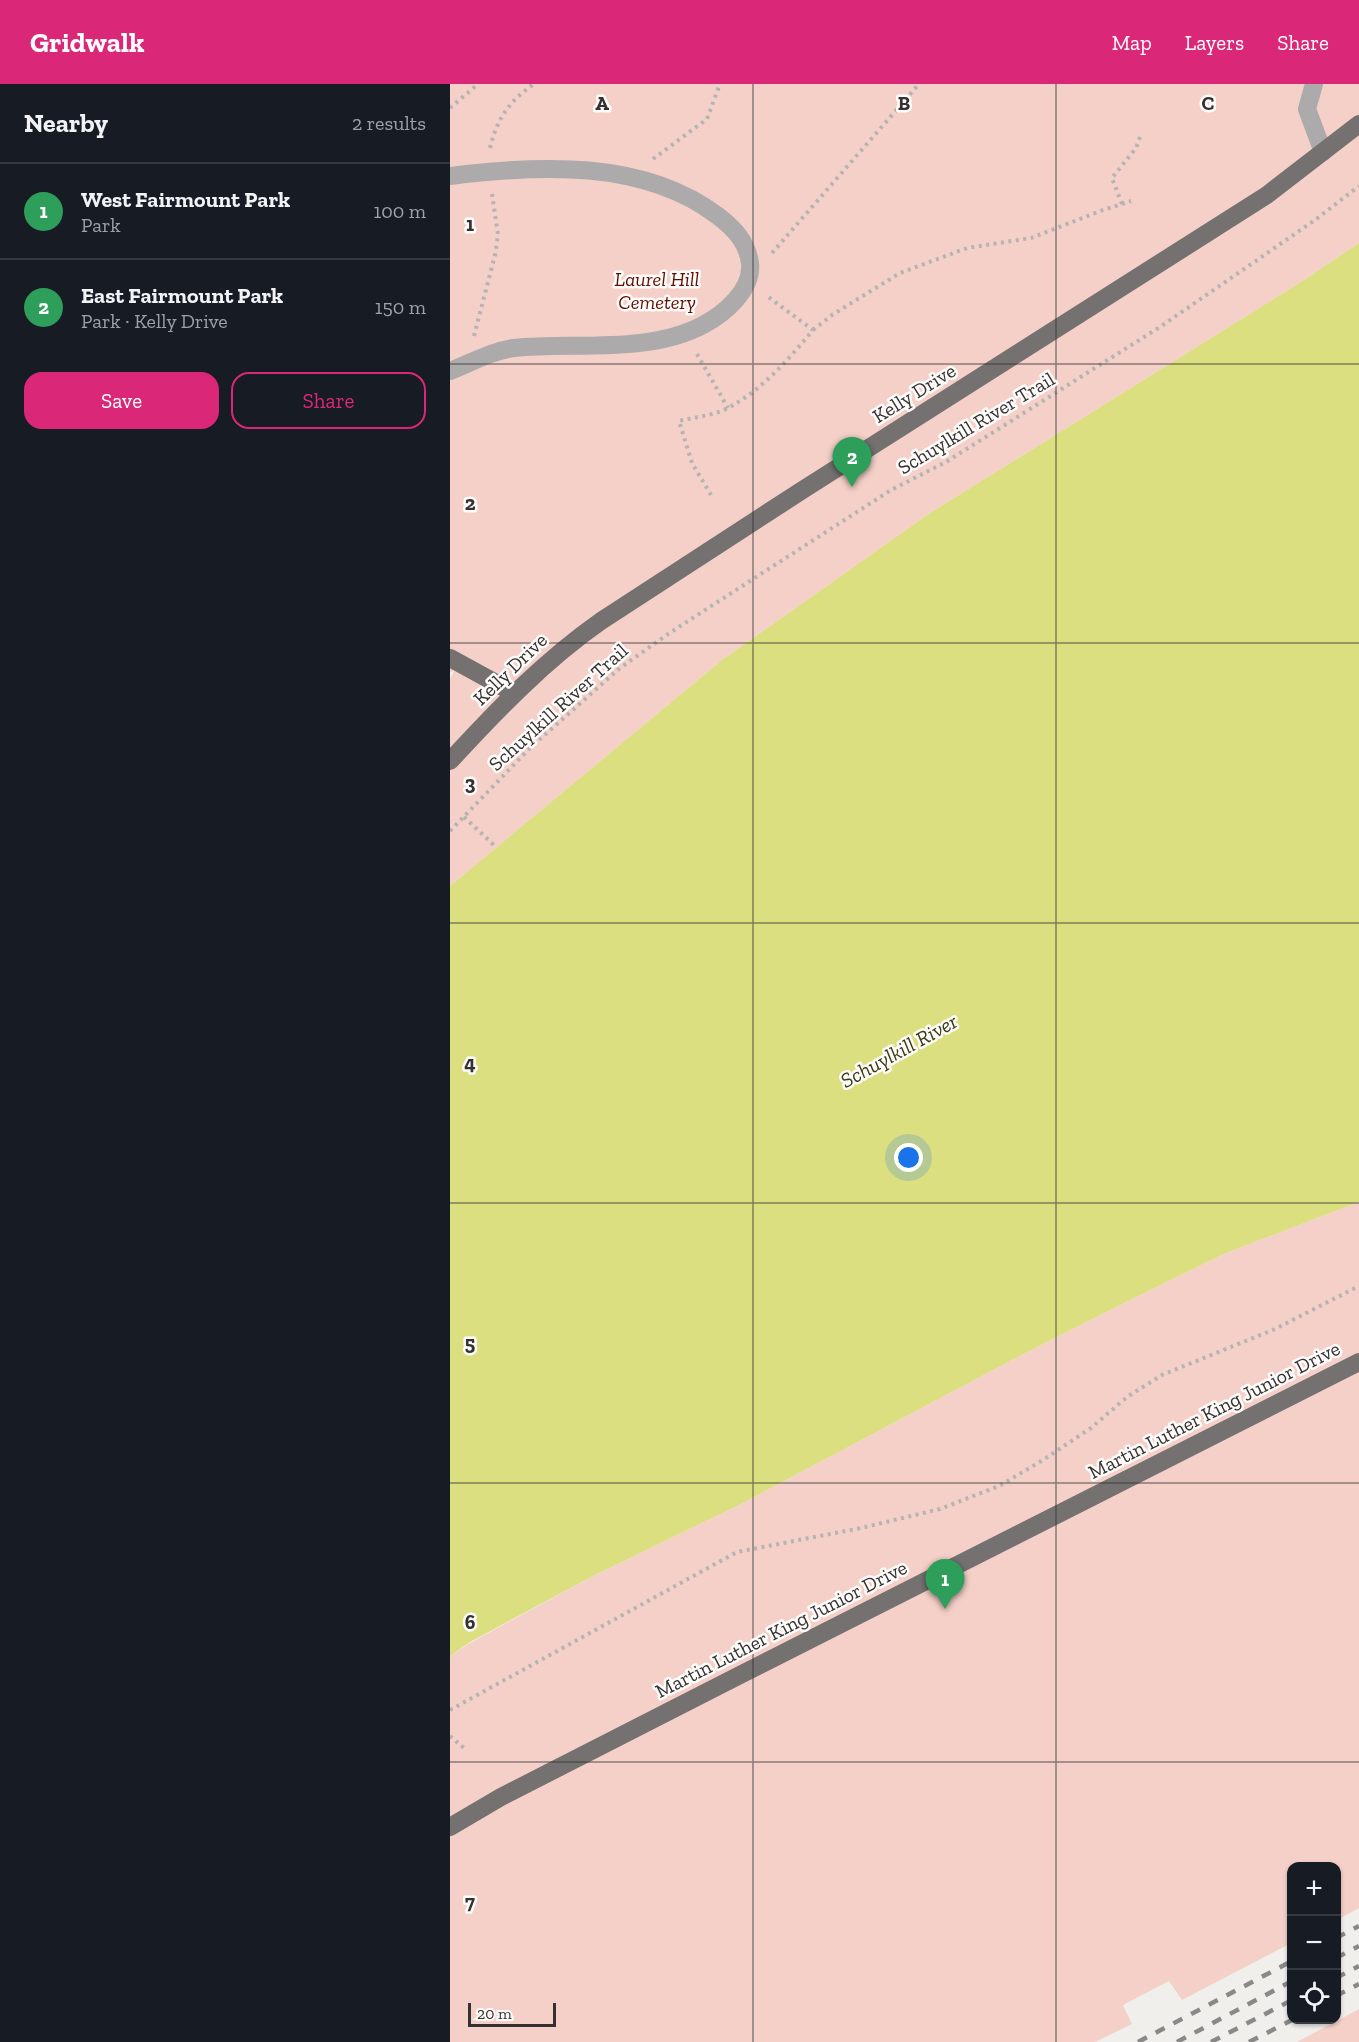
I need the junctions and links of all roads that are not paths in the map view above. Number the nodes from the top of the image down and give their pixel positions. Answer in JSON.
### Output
{"nodes":[{"id":1,"x":1314,"y":84,"type":"edge"},
{"id":2,"x":1359,"y":124,"type":"edge"},
{"id":3,"x":1323,"y":152,"type":"junction"},
{"id":4,"x":450,"y":177,"type":"edge"},
{"id":5,"x":450,"y":371,"type":"edge"},
{"id":6,"x":450,"y":658,"type":"edge"},
{"id":7,"x":514,"y":693,"type":"junction"},
{"id":8,"x":450,"y":761,"type":"edge"},
{"id":9,"x":1359,"y":1362,"type":"edge"},
{"id":10,"x":450,"y":1827,"type":"edge"}],
"edges":[{"from":1,"to":3,"type":"lane"},
{"from":2,"to":3,"type":"main road","name":"Kelly Drive"},
{"from":3,"to":7,"type":"main road","name":"Kelly Drive"},
{"from":4,"to":5,"type":"lane"},
{"from":6,"to":7,"type":"main road"},
{"from":7,"to":8,"type":"main road","name":"Kelly Drive"},
{"from":9,"to":10,"type":"main road","name":"Martin Luther King Junior Drive"}]}
